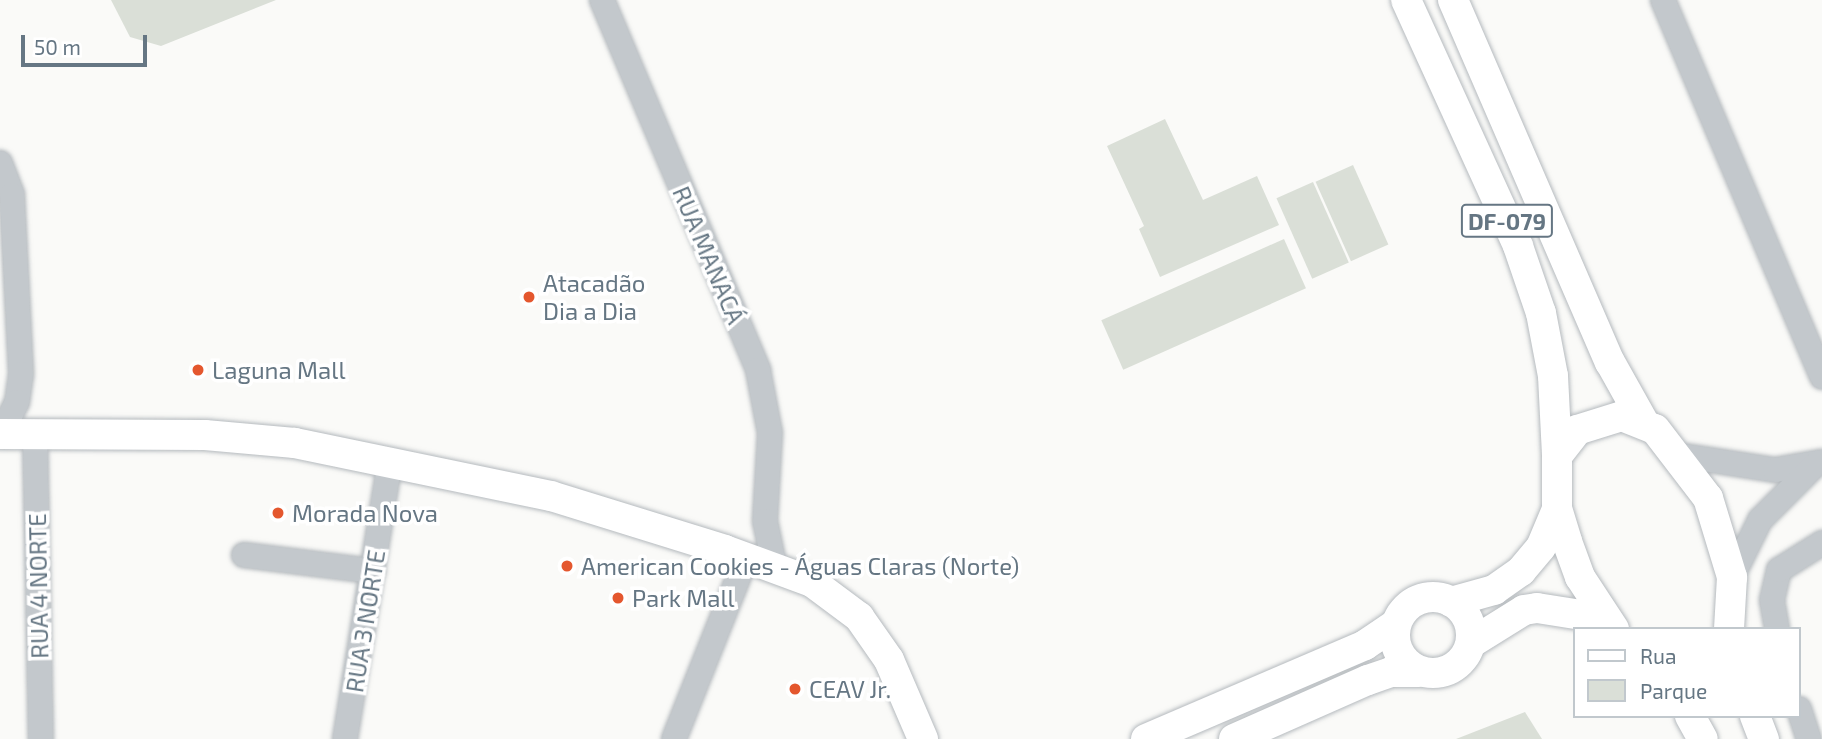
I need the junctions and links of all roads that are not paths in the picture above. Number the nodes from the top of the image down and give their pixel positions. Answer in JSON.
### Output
{"nodes":[{"id":1,"x":602,"y":0,"type":"edge"},
{"id":2,"x":1406,"y":0,"type":"edge"},
{"id":3,"x":1453,"y":0,"type":"edge"},
{"id":4,"x":1663,"y":0,"type":"edge"},
{"id":5,"x":0,"y":163,"type":"edge"},
{"id":6,"x":21,"y":374,"type":"junction"},
{"id":7,"x":1822,"y":377,"type":"edge"},
{"id":8,"x":1643,"y":421,"type":"junction"},
{"id":9,"x":40,"y":433,"type":"junction"},
{"id":10,"x":1,"y":434,"type":"edge"},
{"id":11,"x":1678,"y":455,"type":"junction"},
{"id":12,"x":1557,"y":456,"type":"junction"},
{"id":13,"x":390,"y":461,"type":"junction"},
{"id":14,"x":1818,"y":464,"type":"edge"},
{"id":15,"x":1557,"y":509,"type":"junction"},
{"id":16,"x":765,"y":521,"type":"junction"},
{"id":17,"x":1822,"y":543,"type":"edge"},
{"id":18,"x":735,"y":554,"type":"junction"},
{"id":19,"x":244,"y":555,"type":"dead end"},
{"id":20,"x":775,"y":569,"type":"junction"},
{"id":21,"x":373,"y":571,"type":"junction"},
{"id":22,"x":1732,"y":577,"type":"junction"},
{"id":23,"x":1451,"y":602,"type":"junction"},
{"id":24,"x":1396,"y":624,"type":"junction"},
{"id":25,"x":1732,"y":626,"type":"edge"},
{"id":26,"x":1602,"y":627,"type":"edge"},
{"id":27,"x":1613,"y":627,"type":"edge"},
{"id":28,"x":1777,"y":627,"type":"edge"},
{"id":29,"x":1471,"y":643,"type":"junction"},
{"id":30,"x":1419,"y":671,"type":"junction"},
{"id":31,"x":1801,"y":715,"type":"edge"},
{"id":32,"x":1691,"y":718,"type":"edge"},
{"id":33,"x":1711,"y":718,"type":"edge"},
{"id":34,"x":1756,"y":718,"type":"edge"},
{"id":35,"x":1771,"y":718,"type":"edge"},
{"id":36,"x":41,"y":739,"type":"edge"},
{"id":37,"x":345,"y":739,"type":"edge"},
{"id":38,"x":674,"y":739,"type":"edge"},
{"id":39,"x":924,"y":739,"type":"edge"},
{"id":40,"x":1146,"y":739,"type":"edge"},
{"id":41,"x":1234,"y":739,"type":"edge"},
{"id":42,"x":1703,"y":739,"type":"edge"},
{"id":43,"x":1718,"y":739,"type":"edge"},
{"id":44,"x":1764,"y":739,"type":"edge"},
{"id":45,"x":1778,"y":739,"type":"edge"},
{"id":46,"x":1809,"y":739,"type":"edge"}],
"edges":[{"from":1,"to":16,"type":"street","name":"RUA MANACÁ"},
{"from":2,"to":12,"type":"main road","number":"DF-079"},
{"from":3,"to":8,"type":"main road","number":"DF-079"},
{"from":4,"to":7,"type":"street"},
{"from":5,"to":6,"type":"street","name":"RUA 4 NORTE"},
{"from":6,"to":9,"type":"street","name":"RUA 4 NORTE"},
{"from":6,"to":10,"type":"street","name":"RUA 4 NORTE"},
{"from":8,"to":11,"type":"main road","number":"DF-079"},
{"from":8,"to":12,"type":"main road"},
{"from":9,"to":10,"type":"main road"},
{"from":9,"to":13,"type":"main road"},
{"from":9,"to":36,"type":"street","name":"RUA 4 NORTE"},
{"from":11,"to":14,"type":"street"},
{"from":11,"to":22,"type":"main road","number":"DF-079"},
{"from":12,"to":15,"type":"main road","number":"DF-079"},
{"from":13,"to":18,"type":"main road"},
{"from":13,"to":21,"type":"street","name":"RUA 3 NORTE"},
{"from":14,"to":22,"type":"street"},
{"from":15,"to":23,"type":"main road"},
{"from":15,"to":27,"type":"main road","number":"DF-079"},
{"from":16,"to":18,"type":"street"},
{"from":16,"to":20,"type":"street","name":"RUA MANACÁ"},
{"from":17,"to":28,"type":"street"},
{"from":18,"to":20,"type":"main road"},
{"from":18,"to":38,"type":"street"},
{"from":19,"to":21,"type":"street"},
{"from":20,"to":39,"type":"main road"},
{"from":21,"to":37,"type":"street","name":"RUA 3 NORTE"},
{"from":22,"to":25,"type":"main road","number":"DF-079"},
{"from":23,"to":24,"type":"main road"},
{"from":23,"to":29,"type":"main road"},
{"from":24,"to":30,"type":"main road"},
{"from":24,"to":40,"type":"main road"},
{"from":26,"to":29,"type":"main road"},
{"from":29,"to":30,"type":"main road"},
{"from":30,"to":41,"type":"main road"},
{"from":31,"to":46,"type":"street"},
{"from":32,"to":42,"type":"main road"},
{"from":33,"to":43,"type":"main road"},
{"from":34,"to":44,"type":"main road"},
{"from":35,"to":45,"type":"main road"}]}
